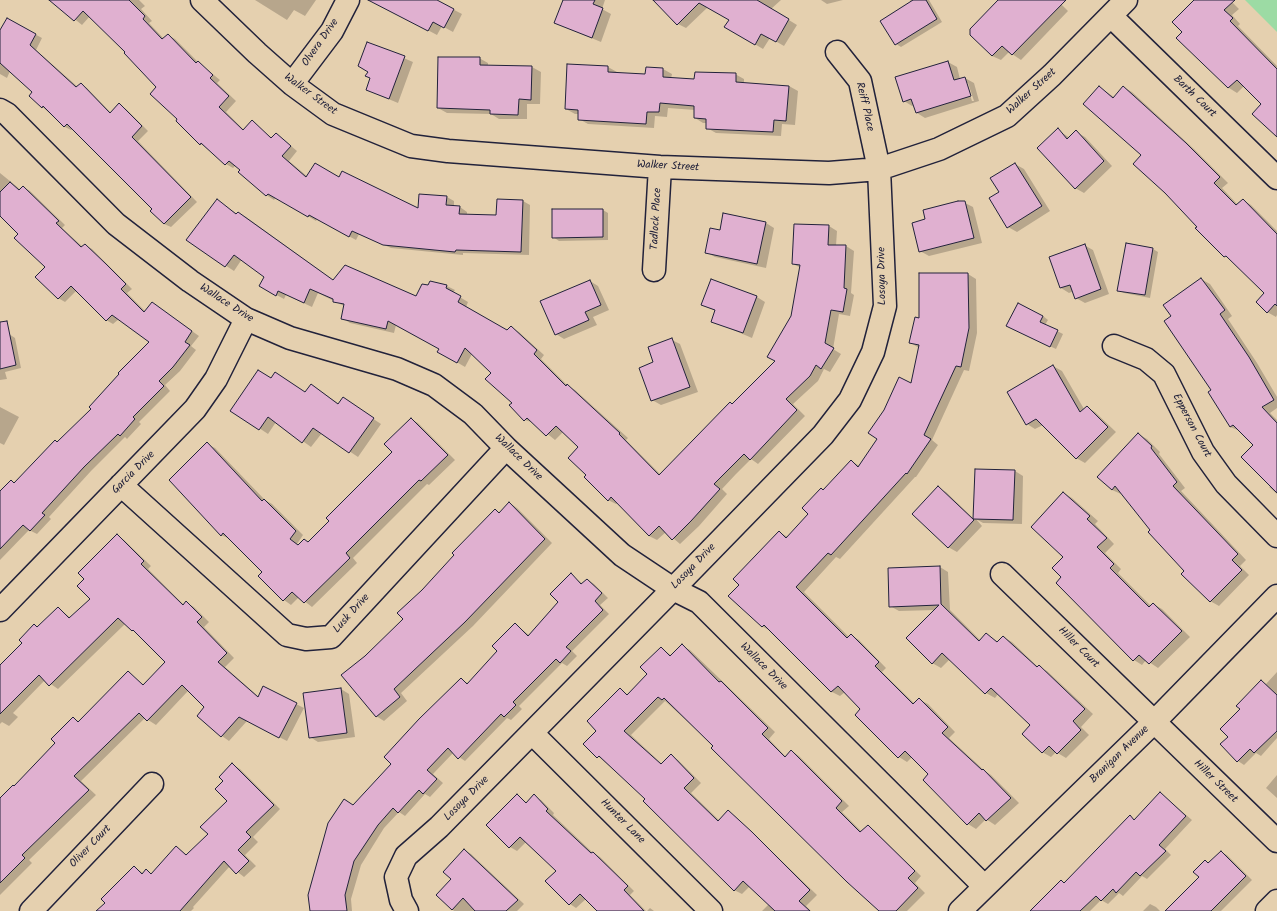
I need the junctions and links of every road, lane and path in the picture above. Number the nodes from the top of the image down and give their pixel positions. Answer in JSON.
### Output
{"nodes":[{"id":1,"x":202,"y":0,"type":"edge"},
{"id":2,"x":348,"y":0,"type":"edge"},
{"id":3,"x":1126,"y":0,"type":"edge"},
{"id":4,"x":1111,"y":16,"type":"junction"},
{"id":5,"x":837,"y":52,"type":"dead end"},
{"id":6,"x":292,"y":84,"type":"junction"},
{"id":7,"x":0,"y":110,"type":"edge"},
{"id":8,"x":660,"y":167,"type":"junction"},
{"id":9,"x":879,"y":169,"type":"junction"},
{"id":10,"x":1277,"y":178,"type":"edge"},
{"id":11,"x":654,"y":270,"type":"dead end"},
{"id":12,"x":246,"y":319,"type":"junction"},
{"id":13,"x":1114,"y":346,"type":"dead end"},
{"id":14,"x":506,"y":448,"type":"junction"},
{"id":15,"x":121,"y":484,"type":"junction"},
{"id":16,"x":1277,"y":536,"type":"edge"},
{"id":17,"x":1002,"y":574,"type":"dead end"},
{"id":18,"x":673,"y":589,"type":"junction"},
{"id":19,"x":1277,"y":596,"type":"edge"},
{"id":20,"x":0,"y":610,"type":"edge"},
{"id":21,"x":1154,"y":722,"type":"junction"},
{"id":22,"x":532,"y":733,"type":"junction"},
{"id":23,"x":152,"y":784,"type":"dead end"},
{"id":24,"x":1277,"y":841,"type":"edge"},
{"id":25,"x":984,"y":886,"type":"junction"},
{"id":26,"x":1277,"y":901,"type":"edge"},
{"id":27,"x":30,"y":911,"type":"edge"},
{"id":28,"x":407,"y":911,"type":"edge"},
{"id":29,"x":711,"y":911,"type":"edge"},
{"id":30,"x":960,"y":911,"type":"edge"},
{"id":31,"x":1268,"y":911,"type":"edge"}],
"edges":[{"from":1,"to":6,"type":"street","name":"Walker Street"},
{"from":2,"to":6,"type":"street","name":"Olvera Drive"},
{"from":3,"to":4,"type":"street","name":"Walker Street"},
{"from":4,"to":9,"type":"street","name":"Walker Street"},
{"from":4,"to":10,"type":"street","name":"Barth Court"},
{"from":5,"to":9,"type":"street","name":"Reiff Place"},
{"from":6,"to":8,"type":"street","name":"Walker Street"},
{"from":7,"to":12,"type":"street","name":"Wallace Drive"},
{"from":8,"to":9,"type":"street","name":"Walker Street"},
{"from":8,"to":11,"type":"street","name":"Tadlock Place"},
{"from":9,"to":18,"type":"street","name":"Losoya Drive"},
{"from":12,"to":14,"type":"street","name":"Wallace Drive"},
{"from":12,"to":15,"type":"street","name":"Garcia Drive"},
{"from":13,"to":16,"type":"street","name":"Epperson Court"},
{"from":14,"to":15,"type":"street","name":"Lusk Drive"},
{"from":14,"to":18,"type":"street","name":"Wallace Drive"},
{"from":15,"to":20,"type":"street","name":"Garcia Drive"},
{"from":17,"to":21,"type":"street","name":"Hiller Court"},
{"from":18,"to":22,"type":"street","name":"Losoya Drive"},
{"from":18,"to":25,"type":"street","name":"Wallace Drive"},
{"from":19,"to":21,"type":"street","name":"Branigan Avenue"},
{"from":21,"to":24,"type":"street","name":"Hiller Street"},
{"from":21,"to":25,"type":"street","name":"Branigan Avenue"},
{"from":22,"to":28,"type":"street","name":"Losoya Drive"},
{"from":22,"to":29,"type":"street","name":"Hunter Lane"},
{"from":23,"to":27,"type":"street","name":"Oliver Court"},
{"from":25,"to":30,"type":"street","name":"Branigan Avenue"},
{"from":26,"to":31,"type":"street"}]}
